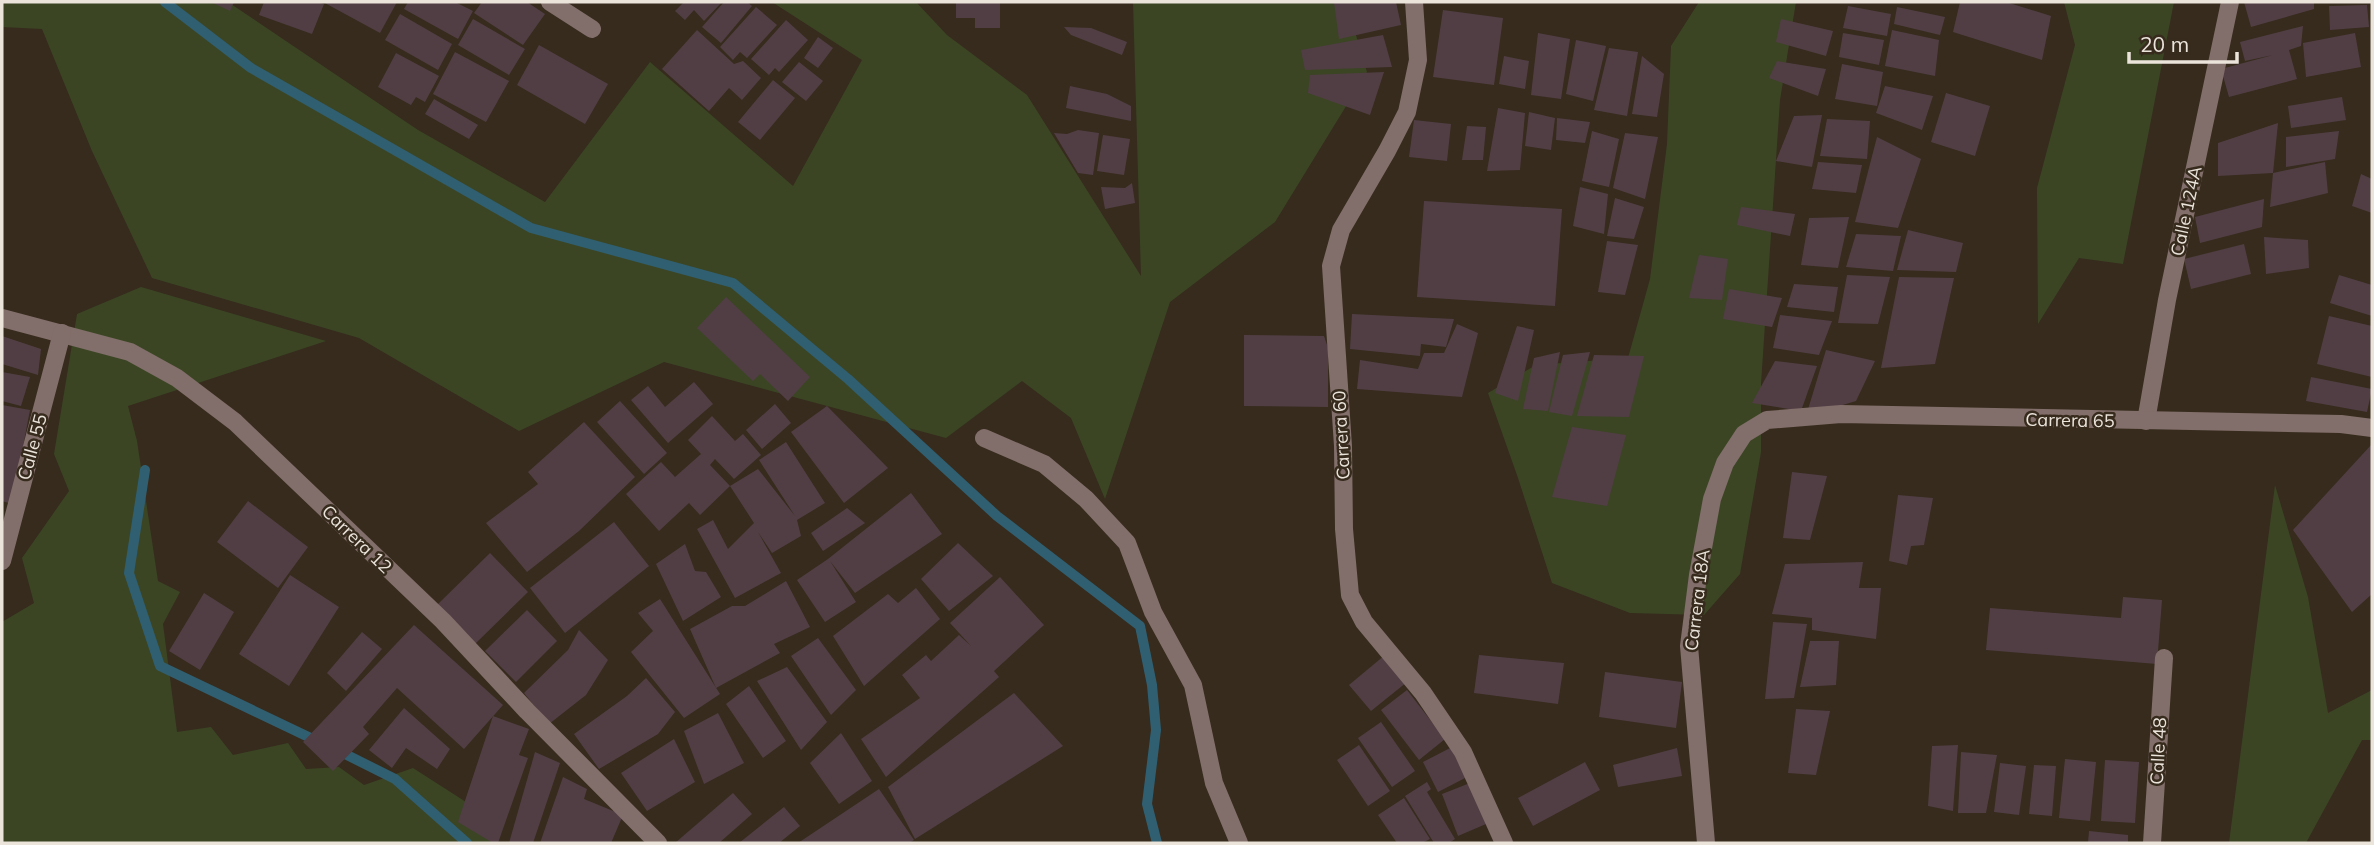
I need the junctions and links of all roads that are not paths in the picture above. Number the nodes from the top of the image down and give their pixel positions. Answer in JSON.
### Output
{"nodes":[{"id":1,"x":550,"y":2,"type":"edge"},
{"id":2,"x":1414,"y":2,"type":"edge"},
{"id":3,"x":2230,"y":2,"type":"edge"},
{"id":4,"x":592,"y":29,"type":"dead end"},
{"id":5,"x":2,"y":318,"type":"edge"},
{"id":6,"x":61,"y":333,"type":"junction"},
{"id":7,"x":1767,"y":420,"type":"joint"},
{"id":8,"x":2146,"y":421,"type":"junction"},
{"id":9,"x":2372,"y":428,"type":"edge"},
{"id":10,"x":984,"y":438,"type":"dead end"},
{"id":11,"x":2,"y":561,"type":"edge"},
{"id":12,"x":2164,"y":658,"type":"dead end"},
{"id":13,"x":658,"y":843,"type":"edge"},
{"id":14,"x":1239,"y":843,"type":"edge"},
{"id":15,"x":1504,"y":843,"type":"edge"},
{"id":16,"x":1706,"y":843,"type":"edge"},
{"id":17,"x":2152,"y":843,"type":"edge"}],
"edges":[{"from":1,"to":4,"type":"street"},
{"from":2,"to":15,"type":"street","name":"Carrera 60"},
{"from":3,"to":8,"type":"street","name":"Calle 124A"},
{"from":5,"to":6,"type":"street","name":"Carrera 12"},
{"from":6,"to":11,"type":"street","name":"Calle 55"},
{"from":6,"to":13,"type":"street","name":"Carrera 12"},
{"from":7,"to":8,"type":"street","name":"Carrera 65"},
{"from":7,"to":16,"type":"street","name":"Carrera 18A"},
{"from":8,"to":9,"type":"street","name":"Carrera 65"},
{"from":10,"to":14,"type":"street"},
{"from":12,"to":17,"type":"street","name":"Calle 48"}]}
